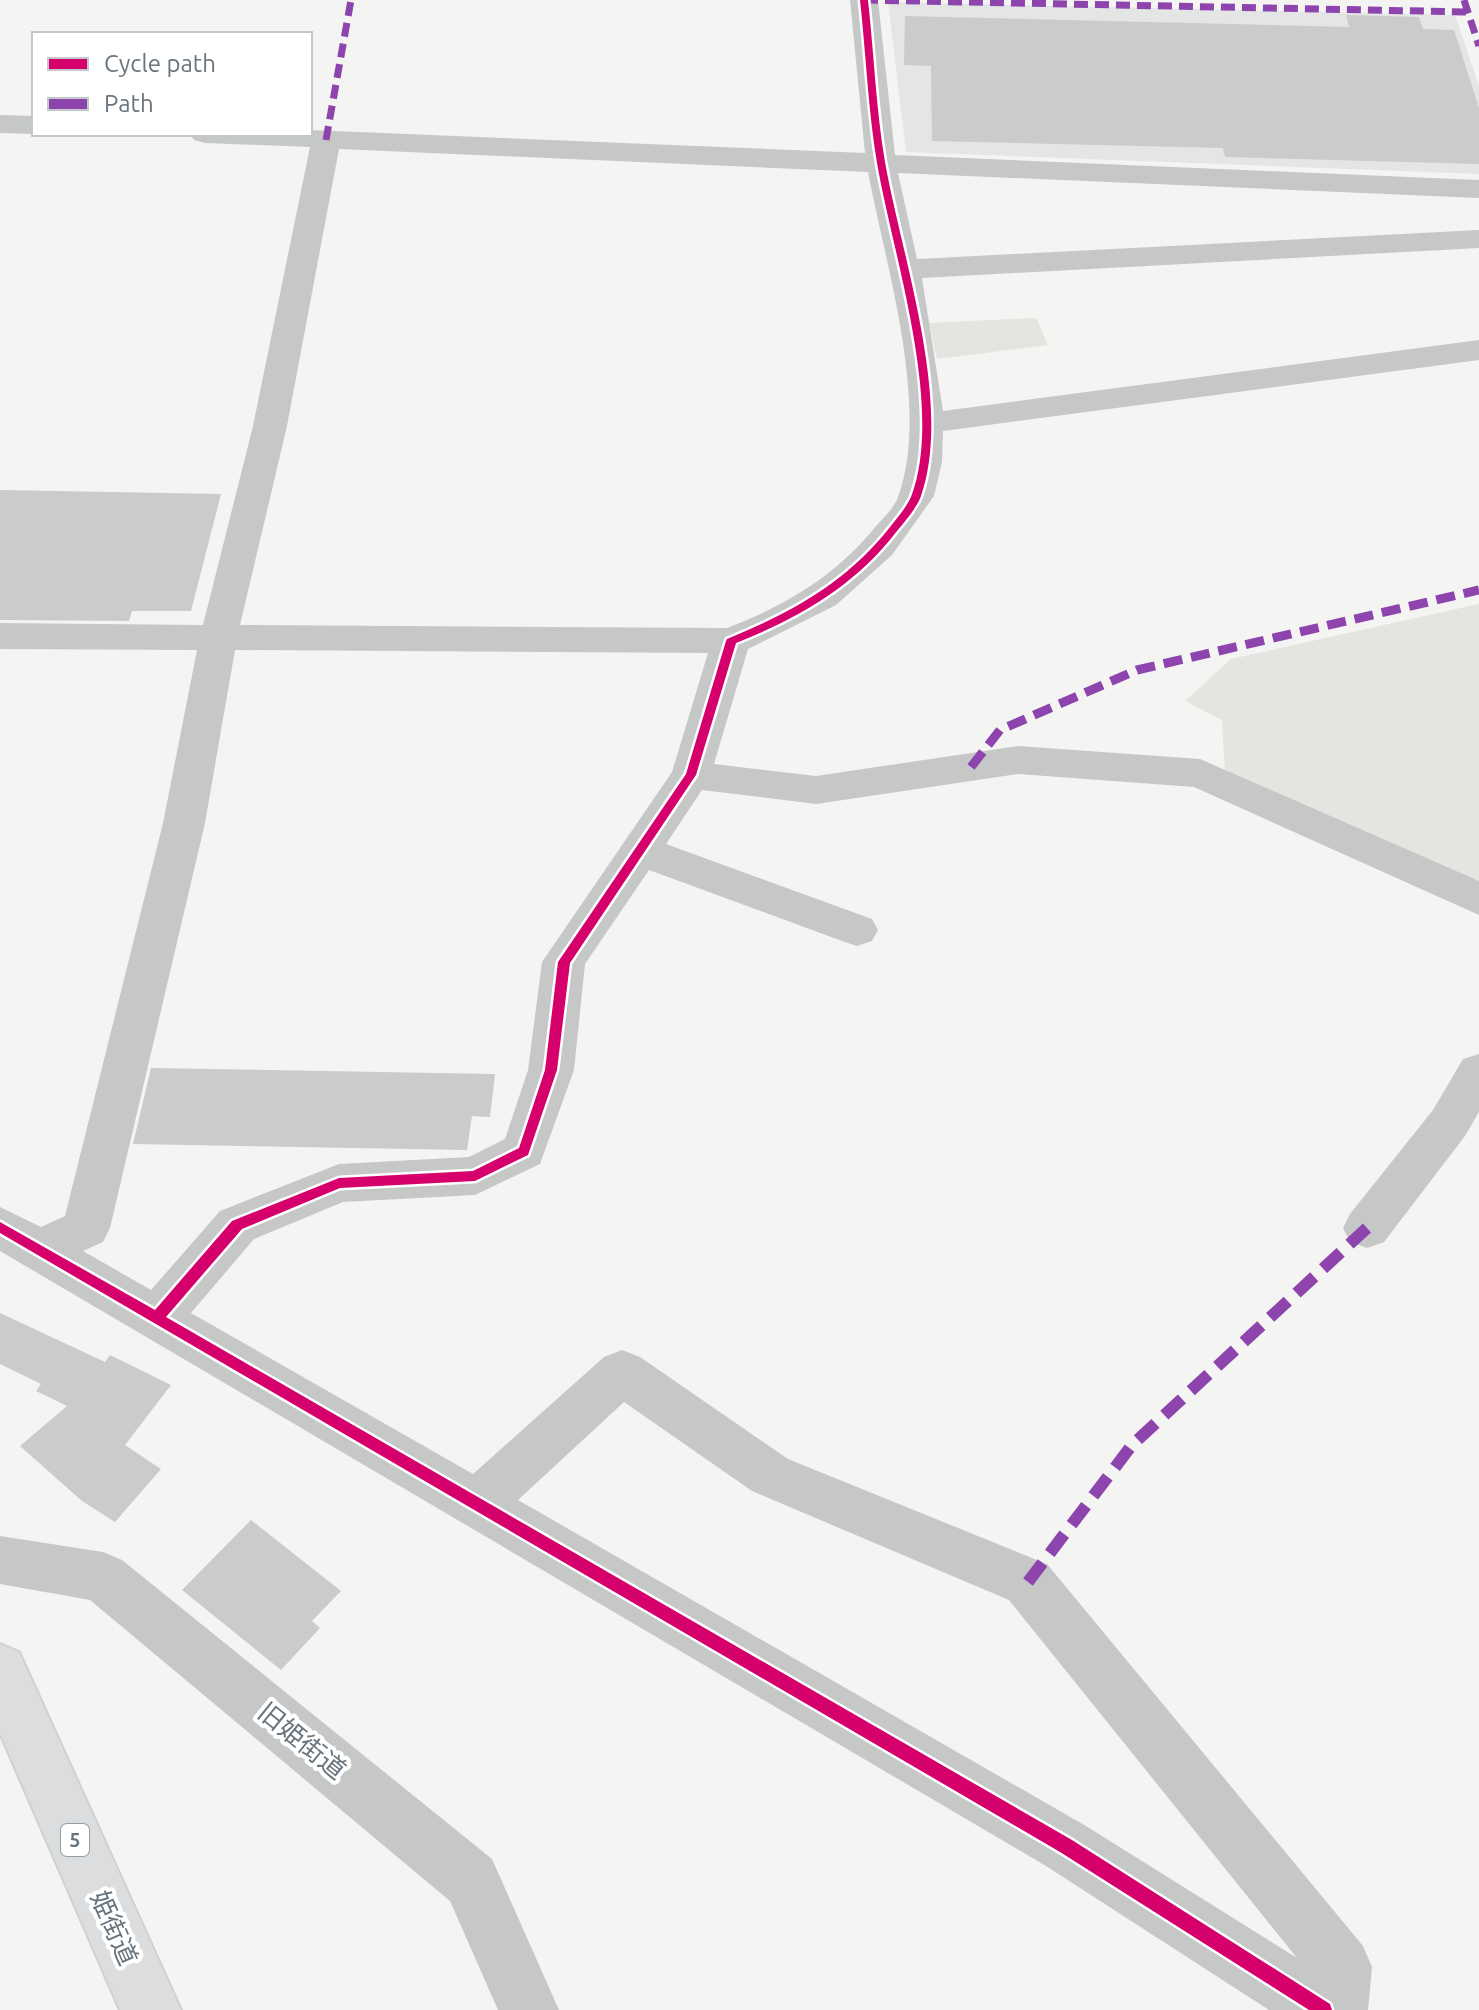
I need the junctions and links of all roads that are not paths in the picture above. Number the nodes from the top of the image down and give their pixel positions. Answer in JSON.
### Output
{"nodes":[{"id":1,"x":864,"y":0,"type":"edge"},
{"id":2,"x":0,"y":124,"type":"edge"},
{"id":3,"x":32,"y":125,"type":"edge"},
{"id":4,"x":245,"y":136,"type":"edge"},
{"id":5,"x":326,"y":140,"type":"junction"},
{"id":6,"x":881,"y":162,"type":"junction"},
{"id":7,"x":1479,"y":189,"type":"edge"},
{"id":8,"x":1479,"y":239,"type":"edge"},
{"id":9,"x":904,"y":269,"type":"junction"},
{"id":10,"x":1479,"y":350,"type":"edge"},
{"id":11,"x":928,"y":423,"type":"junction"},
{"id":12,"x":219,"y":635,"type":"junction"},
{"id":13,"x":0,"y":636,"type":"edge"},
{"id":14,"x":731,"y":641,"type":"junction"},
{"id":15,"x":691,"y":775,"type":"junction"},
{"id":16,"x":639,"y":850,"type":"junction"},
{"id":17,"x":1479,"y":899,"type":"edge"},
{"id":18,"x":857,"y":930,"type":"dead end"},
{"id":19,"x":1479,"y":1072,"type":"edge"},
{"id":20,"x":1367,"y":1228,"type":"dead end"},
{"id":21,"x":20,"y":1238,"type":"edge"},
{"id":22,"x":157,"y":1318,"type":"junction"},
{"id":23,"x":477,"y":1504,"type":"junction"},
{"id":24,"x":0,"y":1560,"type":"edge"},
{"id":25,"x":0,"y":1670,"type":"edge"},
{"id":26,"x":151,"y":2010,"type":"edge"},
{"id":27,"x":529,"y":2010,"type":"edge"},
{"id":28,"x":1324,"y":2010,"type":"edge"},
{"id":29,"x":1338,"y":2010,"type":"edge"}],
"edges":[{"from":1,"to":6,"type":"street"},
{"from":2,"to":3,"type":"street"},
{"from":4,"to":5,"type":"street"},
{"from":5,"to":6,"type":"street"},
{"from":5,"to":12,"type":"street"},
{"from":6,"to":7,"type":"street"},
{"from":6,"to":9,"type":"street"},
{"from":8,"to":9,"type":"street"},
{"from":9,"to":11,"type":"street"},
{"from":10,"to":11,"type":"street"},
{"from":11,"to":14,"type":"street"},
{"from":12,"to":13,"type":"street"},
{"from":12,"to":14,"type":"street"},
{"from":12,"to":21,"type":"street"},
{"from":14,"to":15,"type":"street"},
{"from":15,"to":16,"type":"street"},
{"from":15,"to":17,"type":"street"},
{"from":16,"to":18,"type":"street"},
{"from":16,"to":22,"type":"street"},
{"from":19,"to":20,"type":"street"},
{"from":21,"to":22,"type":"street"},
{"from":22,"to":23,"type":"street"},
{"from":23,"to":28,"type":"street"},
{"from":23,"to":29,"type":"street"},
{"from":24,"to":27,"type":"street","name":"旧姫街道"},
{"from":25,"to":26,"type":"main road","name":"姫街道","number":"5"}]}
